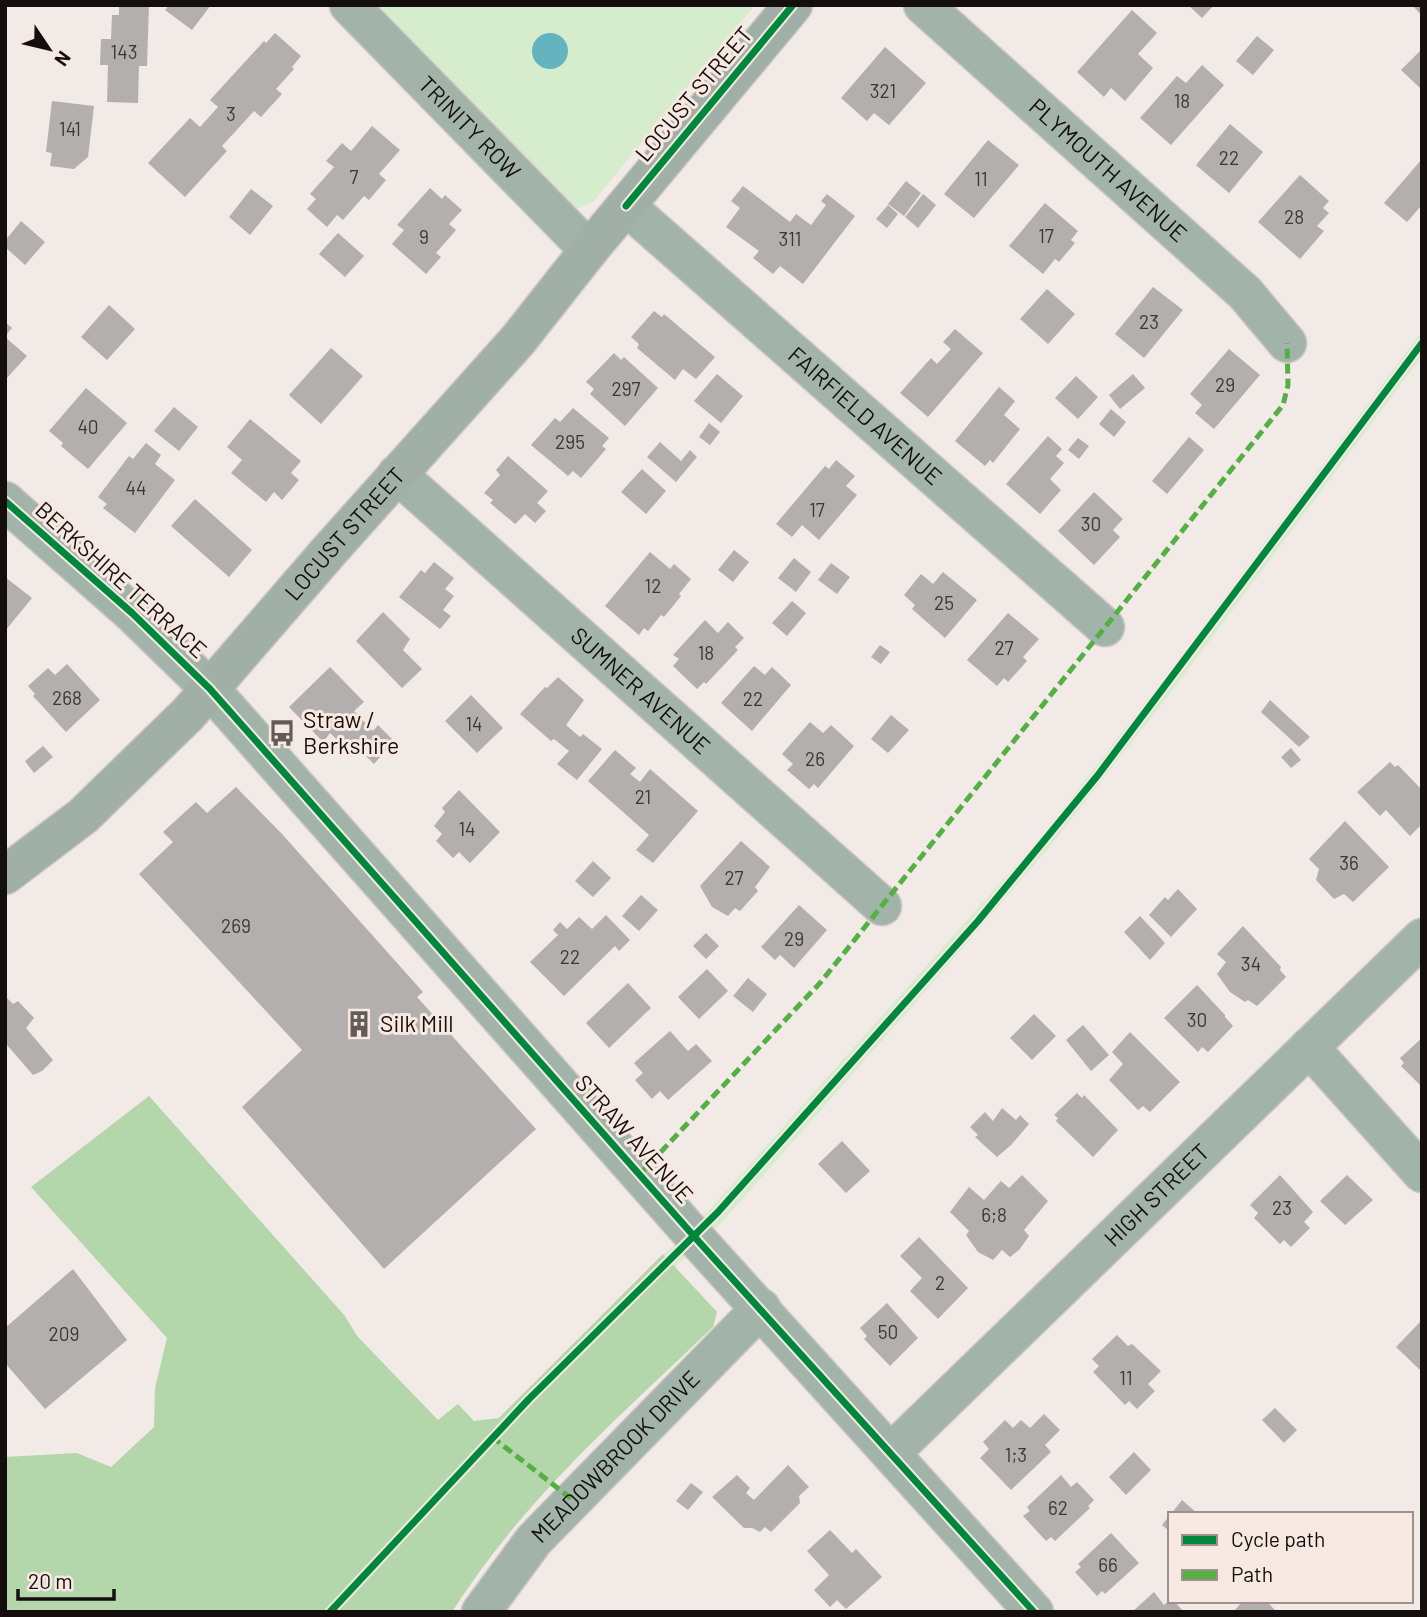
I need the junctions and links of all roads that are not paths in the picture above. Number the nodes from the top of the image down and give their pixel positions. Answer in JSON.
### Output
{"nodes":[{"id":1,"x":349,"y":5,"type":"edge"},
{"id":2,"x":793,"y":5,"type":"edge"},
{"id":3,"x":923,"y":5,"type":"edge"},
{"id":4,"x":626,"y":206,"type":"junction"},
{"id":5,"x":589,"y":250,"type":"junction"},
{"id":6,"x":1287,"y":344,"type":"dead end"},
{"id":7,"x":397,"y":474,"type":"junction"},
{"id":8,"x":5,"y":501,"type":"edge"},
{"id":9,"x":1105,"y":627,"type":"dead end"},
{"id":10,"x":210,"y":689,"type":"junction"},
{"id":11,"x":5,"y":875,"type":"edge"},
{"id":12,"x":882,"y":906,"type":"dead end"},
{"id":13,"x":1422,"y":938,"type":"edge"},
{"id":14,"x":1308,"y":1047,"type":"junction"},
{"id":15,"x":1422,"y":1174,"type":"edge"},
{"id":16,"x":761,"y":1308,"type":"junction"},
{"id":17,"x":891,"y":1452,"type":"junction"},
{"id":18,"x":481,"y":1612,"type":"edge"},
{"id":19,"x":1034,"y":1612,"type":"edge"}],
"edges":[{"from":1,"to":5,"type":"street","name":"TRINITY ROW"},
{"from":2,"to":4,"type":"highway","name":"LOCUST STREET"},
{"from":3,"to":6,"type":"street","name":"PLYMOUTH AVENUE"},
{"from":4,"to":5,"type":"highway","name":"LOCUST STREET"},
{"from":4,"to":9,"type":"street","name":"FAIRFIELD AVENUE"},
{"from":5,"to":7,"type":"highway","name":"LOCUST STREET"},
{"from":7,"to":10,"type":"highway","name":"LOCUST STREET"},
{"from":7,"to":12,"type":"street","name":"SUMNER AVENUE"},
{"from":8,"to":10,"type":"street","name":"BERKSHIRE TERRACE"},
{"from":10,"to":11,"type":"highway","name":"LOCUST STREET"},
{"from":10,"to":16,"type":"street","name":"STRAW AVENUE"},
{"from":13,"to":14,"type":"street","name":"HIGH STREET"},
{"from":14,"to":15,"type":"street"},
{"from":14,"to":17,"type":"street","name":"HIGH STREET"},
{"from":16,"to":17,"type":"street","name":"STRAW AVENUE"},
{"from":16,"to":18,"type":"street","name":"MEADOWBROOK DRIVE"},
{"from":17,"to":19,"type":"street","name":"STRAW AVENUE"}]}
